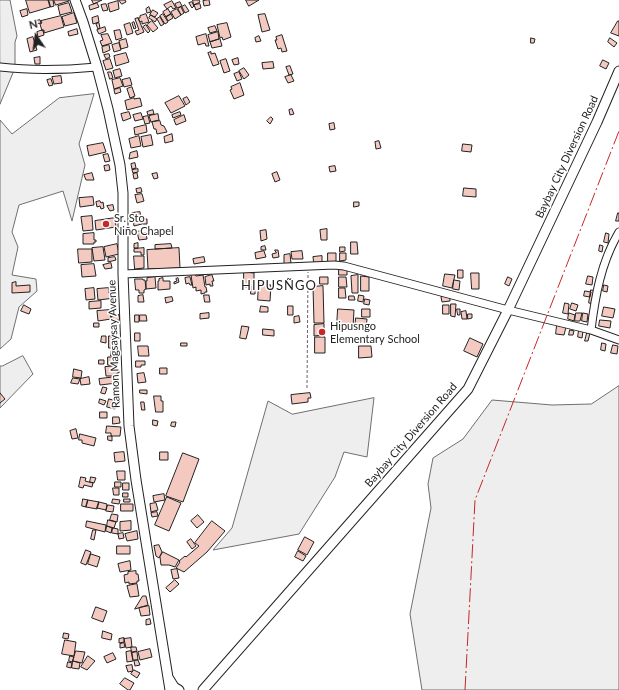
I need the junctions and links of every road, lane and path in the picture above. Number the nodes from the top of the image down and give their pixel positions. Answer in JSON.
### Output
{"nodes":[{"id":1,"x":75,"y":0,"type":"edge"},
{"id":2,"x":0,"y":67,"type":"edge"},
{"id":3,"x":96,"y":67,"type":"junction"},
{"id":4,"x":619,"y":71,"type":"edge"},
{"id":5,"x":619,"y":232,"type":"edge"},
{"id":6,"x":308,"y":266,"type":"junction"},
{"id":7,"x":123,"y":274,"type":"junction"},
{"id":8,"x":508,"y":310,"type":"junction"},
{"id":9,"x":591,"y":330,"type":"junction"},
{"id":10,"x":619,"y":340,"type":"edge"},
{"id":11,"x":307,"y":388,"type":"dead end"},
{"id":12,"x":167,"y":676,"type":"junction"},
{"id":13,"x":170,"y":690,"type":"edge"},
{"id":14,"x":179,"y":690,"type":"edge"},
{"id":15,"x":203,"y":690,"type":"edge"}],
"edges":[{"from":1,"to":3,"type":"main road","name":"Ramon Magsaysay Avenue"},
{"from":2,"to":3,"type":"street"},
{"from":3,"to":7,"type":"main road","name":"Ramon Magsaysay Avenue"},
{"from":4,"to":8,"type":"main road","name":"Baybay City Diversion Road"},
{"from":5,"to":9,"type":"street"},
{"from":6,"to":7,"type":"street"},
{"from":6,"to":8,"type":"street"},
{"from":6,"to":11,"type":"path"},
{"from":7,"to":12,"type":"main road","name":"Ramon Magsaysay Avenue"},
{"from":8,"to":9,"type":"street"},
{"from":8,"to":15,"type":"main road","name":"Baybay City Diversion Road"},
{"from":9,"to":10,"type":"street"},
{"from":12,"to":13,"type":"main road","name":"Ramon Magsaysay Avenue"},
{"from":12,"to":14,"type":"main road"}]}
